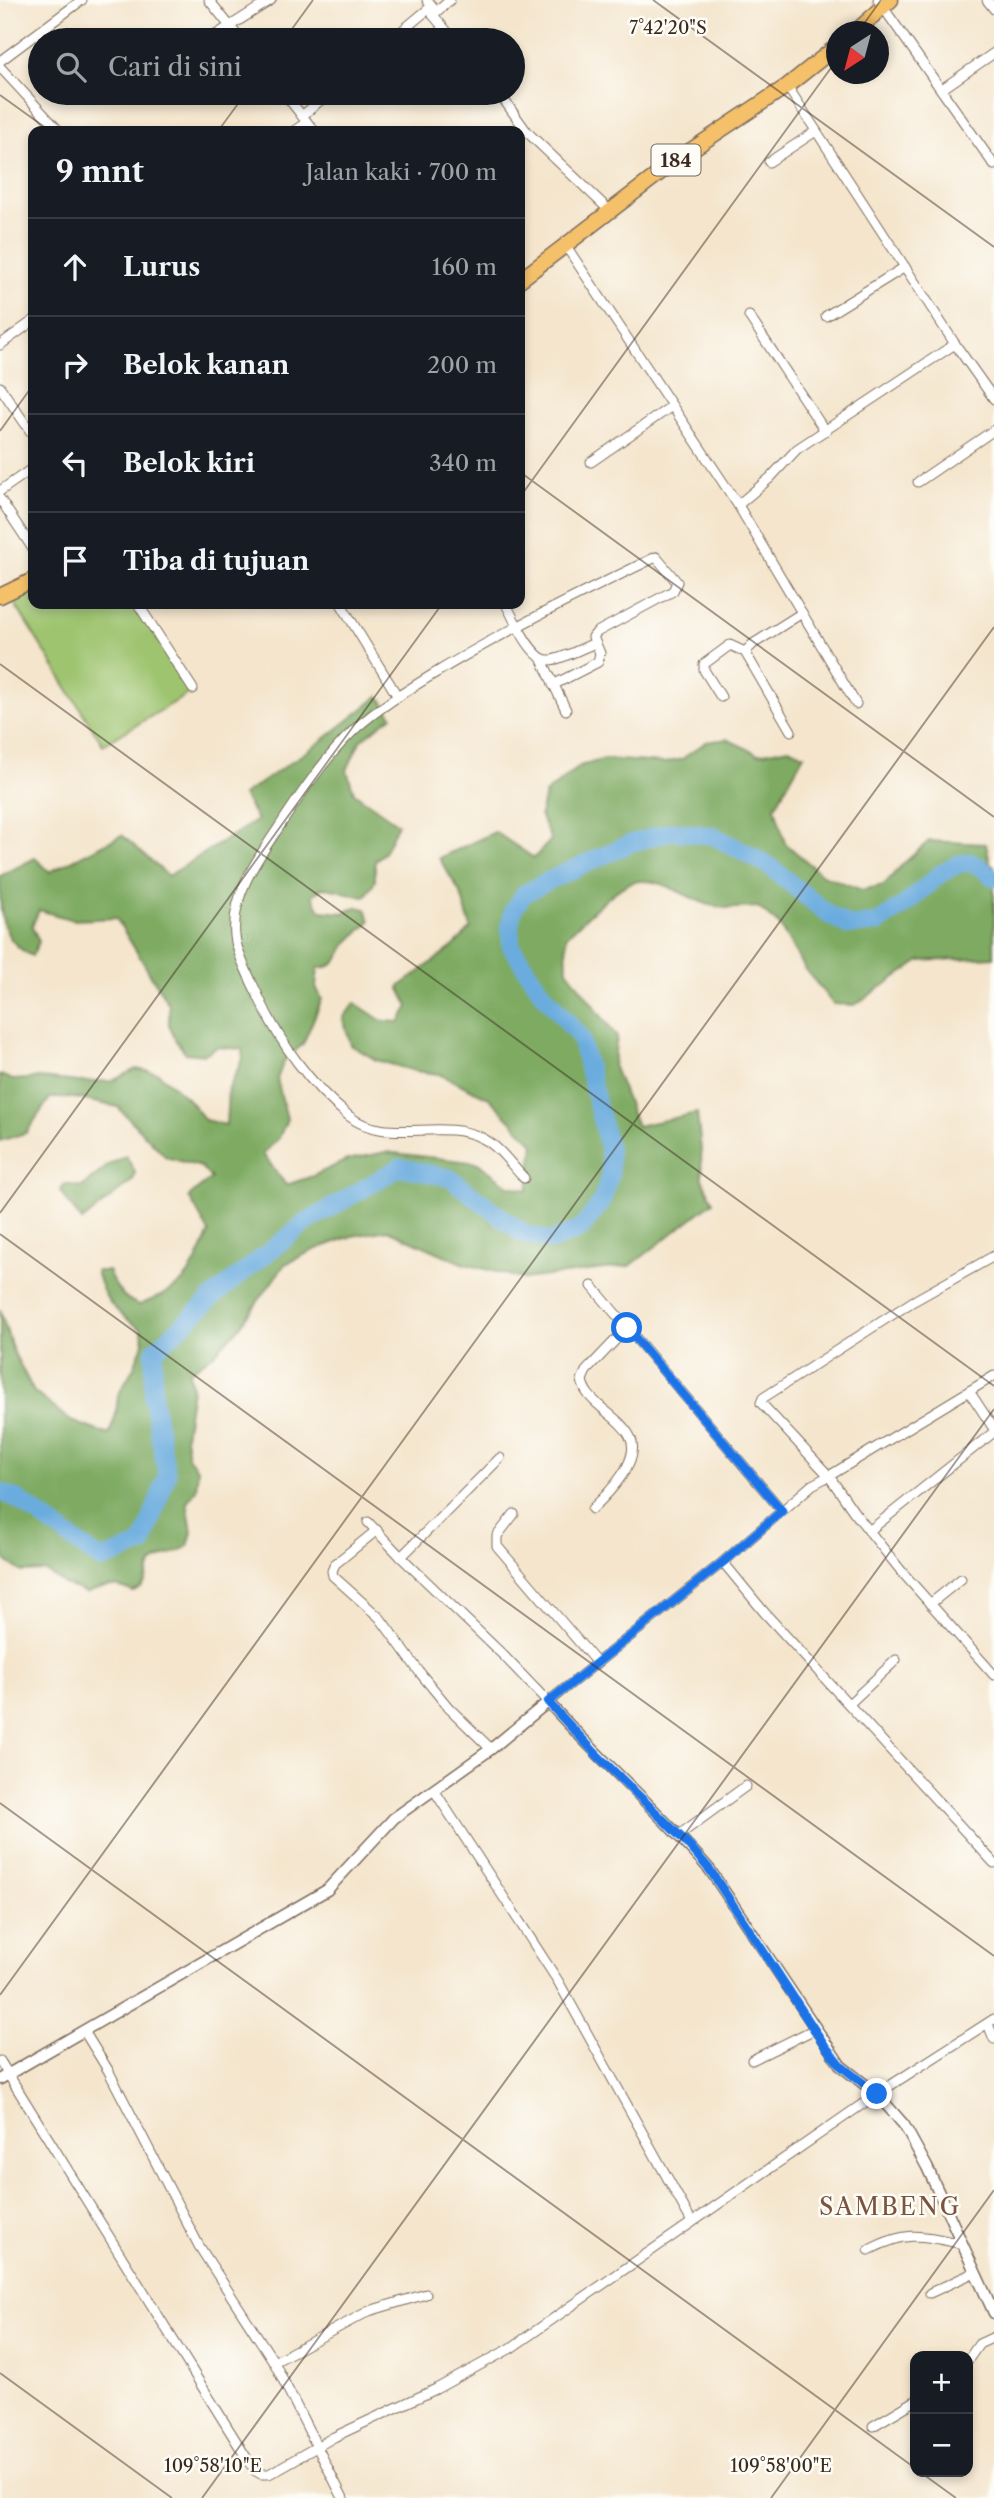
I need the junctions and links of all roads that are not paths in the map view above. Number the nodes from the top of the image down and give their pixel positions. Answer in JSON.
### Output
{"nodes":[{"id":1,"x":82,"y":0,"type":"edge"},
{"id":2,"x":209,"y":0,"type":"edge"},
{"id":3,"x":271,"y":0,"type":"edge"},
{"id":4,"x":450,"y":0,"type":"edge"},
{"id":5,"x":987,"y":0,"type":"edge"},
{"id":6,"x":884,"y":3,"type":"edge"},
{"id":7,"x":430,"y":7,"type":"edge"},
{"id":8,"x":994,"y":9,"type":"edge"},
{"id":9,"x":866,"y":21,"type":"edge"},
{"id":10,"x":230,"y":26,"type":"junction"},
{"id":11,"x":44,"y":28,"type":"edge"},
{"id":12,"x":227,"y":28,"type":"edge"},
{"id":13,"x":405,"y":28,"type":"edge"},
{"id":14,"x":445,"y":28,"type":"edge"},
{"id":15,"x":28,"y":40,"type":"edge"},
{"id":16,"x":994,"y":53,"type":"edge"},
{"id":17,"x":826,"y":55,"type":"edge"},
{"id":18,"x":0,"y":61,"type":"edge"},
{"id":19,"x":0,"y":67,"type":"edge"},
{"id":20,"x":787,"y":86,"type":"junction"},
{"id":21,"x":942,"y":89,"type":"junction"},
{"id":22,"x":28,"y":97,"type":"edge"},
{"id":23,"x":35,"y":105,"type":"edge"},
{"id":24,"x":294,"y":105,"type":"edge"},
{"id":25,"x":318,"y":105,"type":"edge"},
{"id":26,"x":508,"y":105,"type":"edge"},
{"id":27,"x":305,"y":119,"type":"junction"},
{"id":28,"x":54,"y":126,"type":"edge"},
{"id":29,"x":299,"y":126,"type":"edge"},
{"id":30,"x":310,"y":126,"type":"edge"},
{"id":31,"x":523,"y":126,"type":"edge"},
{"id":32,"x":525,"y":129,"type":"edge"},
{"id":33,"x":816,"y":131,"type":"junction"},
{"id":34,"x":769,"y":162,"type":"dead end"},
{"id":35,"x":994,"y":165,"type":"edge"},
{"id":36,"x":609,"y":210,"type":"junction"},
{"id":37,"x":566,"y":246,"type":"junction"},
{"id":38,"x":905,"y":267,"type":"junction"},
{"id":39,"x":525,"y":275,"type":"edge"},
{"id":40,"x":749,"y":316,"type":"dead end"},
{"id":41,"x":826,"y":316,"type":"dead end"},
{"id":42,"x":28,"y":325,"type":"edge"},
{"id":43,"x":955,"y":344,"type":"junction"},
{"id":44,"x":0,"y":345,"type":"edge"},
{"id":45,"x":0,"y":387,"type":"edge"},
{"id":46,"x":994,"y":399,"type":"edge"},
{"id":47,"x":4,"y":401,"type":"edge"},
{"id":48,"x":672,"y":406,"type":"junction"},
{"id":49,"x":28,"y":429,"type":"edge"},
{"id":50,"x":994,"y":430,"type":"edge"},
{"id":51,"x":825,"y":431,"type":"junction"},
{"id":52,"x":591,"y":462,"type":"dead end"},
{"id":53,"x":28,"y":471,"type":"edge"},
{"id":54,"x":918,"y":482,"type":"dead end"},
{"id":55,"x":0,"y":491,"type":"edge"},
{"id":56,"x":0,"y":499,"type":"edge"},
{"id":57,"x":738,"y":505,"type":"junction"},
{"id":58,"x":28,"y":541,"type":"edge"},
{"id":59,"x":28,"y":582,"type":"edge"},
{"id":60,"x":0,"y":596,"type":"edge"},
{"id":61,"x":141,"y":609,"type":"edge"},
{"id":62,"x":344,"y":609,"type":"edge"},
{"id":63,"x":509,"y":609,"type":"edge"},
{"id":64,"x":802,"y":613,"type":"junction"},
{"id":65,"x":518,"y":627,"type":"junction"},
{"id":66,"x":595,"y":643,"type":"junction"},
{"id":67,"x":745,"y":652,"type":"junction"},
{"id":68,"x":541,"y":658,"type":"junction"},
{"id":69,"x":552,"y":685,"type":"junction"},
{"id":70,"x":193,"y":688,"type":"dead end"},
{"id":71,"x":398,"y":697,"type":"junction"},
{"id":72,"x":721,"y":697,"type":"dead end"},
{"id":73,"x":856,"y":704,"type":"dead end"},
{"id":74,"x":566,"y":710,"type":"dead end"},
{"id":75,"x":791,"y":730,"type":"dead end"},
{"id":76,"x":524,"y":1178,"type":"dead end"},
{"id":77,"x":994,"y":1256,"type":"edge"},
{"id":78,"x":593,"y":1286,"type":"dead end"},
{"id":79,"x":627,"y":1328,"type":"junction"},
{"id":80,"x":994,"y":1376,"type":"edge"},
{"id":81,"x":969,"y":1391,"type":"junction"},
{"id":82,"x":994,"y":1431,"type":"edge"},
{"id":83,"x":500,"y":1458,"type":"dead end"},
{"id":84,"x":829,"y":1476,"type":"junction"},
{"id":85,"x":592,"y":1509,"type":"dead end"},
{"id":86,"x":782,"y":1511,"type":"junction"},
{"id":87,"x":514,"y":1514,"type":"dead end"},
{"id":88,"x":368,"y":1522,"type":"dead end"},
{"id":89,"x":377,"y":1530,"type":"junction"},
{"id":90,"x":869,"y":1531,"type":"junction"},
{"id":91,"x":401,"y":1557,"type":"junction"},
{"id":92,"x":723,"y":1562,"type":"junction"},
{"id":93,"x":961,"y":1579,"type":"dead end"},
{"id":94,"x":930,"y":1604,"type":"junction"},
{"id":95,"x":896,"y":1660,"type":"dead end"},
{"id":96,"x":597,"y":1663,"type":"junction"},
{"id":97,"x":994,"y":1675,"type":"edge"},
{"id":98,"x":548,"y":1702,"type":"junction"},
{"id":99,"x":849,"y":1704,"type":"junction"},
{"id":100,"x":491,"y":1749,"type":"junction"},
{"id":101,"x":746,"y":1786,"type":"dead end"},
{"id":102,"x":434,"y":1790,"type":"junction"},
{"id":103,"x":679,"y":1835,"type":"junction"},
{"id":104,"x":994,"y":1863,"type":"edge"},
{"id":105,"x":991,"y":2022,"type":"edge"},
{"id":106,"x":815,"y":2029,"type":"junction"},
{"id":107,"x":84,"y":2031,"type":"junction"},
{"id":108,"x":994,"y":2039,"type":"edge"},
{"id":109,"x":752,"y":2060,"type":"dead end"},
{"id":110,"x":0,"y":2061,"type":"edge"},
{"id":111,"x":4,"y":2077,"type":"edge"},
{"id":112,"x":877,"y":2094,"type":"junction"},
{"id":113,"x":692,"y":2222,"type":"junction"},
{"id":114,"x":962,"y":2244,"type":"junction"},
{"id":115,"x":869,"y":2250,"type":"dead end"},
{"id":116,"x":975,"y":2272,"type":"junction"},
{"id":117,"x":989,"y":2291,"type":"edge"},
{"id":118,"x":930,"y":2293,"type":"dead end"},
{"id":119,"x":425,"y":2294,"type":"dead end"},
{"id":120,"x":994,"y":2313,"type":"edge"},
{"id":121,"x":994,"y":2337,"type":"edge"},
{"id":122,"x":973,"y":2353,"type":"edge"},
{"id":123,"x":274,"y":2362,"type":"junction"},
{"id":124,"x":910,"y":2404,"type":"edge"},
{"id":125,"x":873,"y":2426,"type":"dead end"},
{"id":126,"x":317,"y":2446,"type":"junction"},
{"id":127,"x":343,"y":2498,"type":"edge"}],
"edges":[{"from":1,"to":11,"type":"street"},
{"from":2,"to":10,"type":"street"},
{"from":3,"to":10,"type":"street"},
{"from":4,"to":7,"type":"street"},
{"from":5,"to":8,"type":"street"},
{"from":6,"to":9,"type":"main road"},
{"from":6,"to":21,"type":"street"},
{"from":7,"to":13,"type":"street"},
{"from":7,"to":14,"type":"street"},
{"from":10,"to":12,"type":"street"},
{"from":15,"to":18,"type":"street"},
{"from":16,"to":21,"type":"street"},
{"from":17,"to":20,"type":"main road","number":"184"},
{"from":19,"to":22,"type":"street"},
{"from":20,"to":33,"type":"street"},
{"from":20,"to":36,"type":"main road","number":"184"},
{"from":21,"to":35,"type":"street"},
{"from":23,"to":28,"type":"street"},
{"from":24,"to":27,"type":"street"},
{"from":25,"to":27,"type":"street"},
{"from":26,"to":31,"type":"street"},
{"from":27,"to":29,"type":"street"},
{"from":27,"to":30,"type":"street"},
{"from":32,"to":36,"type":"street"},
{"from":33,"to":34,"type":"street"},
{"from":33,"to":38,"type":"street"},
{"from":36,"to":37,"type":"main road","number":"184"},
{"from":37,"to":39,"type":"main road","number":"184"},
{"from":37,"to":48,"type":"street"},
{"from":38,"to":41,"type":"street"},
{"from":38,"to":43,"type":"street"},
{"from":40,"to":51,"type":"street"},
{"from":42,"to":44,"type":"street"},
{"from":43,"to":46,"type":"street"},
{"from":43,"to":51,"type":"street"},
{"from":45,"to":47,"type":"street"},
{"from":47,"to":49,"type":"street"},
{"from":48,"to":52,"type":"street"},
{"from":48,"to":57,"type":"street"},
{"from":50,"to":54,"type":"street"},
{"from":51,"to":57,"type":"street"},
{"from":53,"to":55,"type":"street"},
{"from":56,"to":58,"type":"street"},
{"from":57,"to":64,"type":"street"},
{"from":59,"to":60,"type":"main road"},
{"from":61,"to":70,"type":"street"},
{"from":62,"to":71,"type":"street"},
{"from":63,"to":65,"type":"street"},
{"from":64,"to":67,"type":"street"},
{"from":64,"to":73,"type":"street"},
{"from":65,"to":66,"type":"street"},
{"from":65,"to":68,"type":"street"},
{"from":65,"to":71,"type":"street"},
{"from":66,"to":68,"type":"street"},
{"from":66,"to":69,"type":"street"},
{"from":67,"to":72,"type":"street"},
{"from":67,"to":75,"type":"street"},
{"from":68,"to":69,"type":"street"},
{"from":69,"to":74,"type":"street"},
{"from":71,"to":76,"type":"street"},
{"from":77,"to":84,"type":"street"},
{"from":78,"to":79,"type":"street"},
{"from":79,"to":85,"type":"street"},
{"from":79,"to":86,"type":"street"},
{"from":80,"to":81,"type":"street"},
{"from":81,"to":82,"type":"street"},
{"from":81,"to":84,"type":"street"},
{"from":82,"to":90,"type":"street"},
{"from":83,"to":91,"type":"street"},
{"from":84,"to":86,"type":"street"},
{"from":84,"to":90,"type":"street"},
{"from":86,"to":92,"type":"street"},
{"from":87,"to":96,"type":"street"},
{"from":88,"to":89,"type":"street"},
{"from":89,"to":91,"type":"street"},
{"from":89,"to":100,"type":"street"},
{"from":90,"to":94,"type":"street"},
{"from":91,"to":98,"type":"street"},
{"from":92,"to":96,"type":"street"},
{"from":92,"to":99,"type":"street"},
{"from":93,"to":94,"type":"street"},
{"from":94,"to":97,"type":"street"},
{"from":95,"to":99,"type":"street"},
{"from":96,"to":98,"type":"street"},
{"from":98,"to":100,"type":"street"},
{"from":98,"to":103,"type":"street"},
{"from":99,"to":104,"type":"street"},
{"from":100,"to":102,"type":"street"},
{"from":101,"to":103,"type":"street"},
{"from":102,"to":107,"type":"street"},
{"from":102,"to":113,"type":"street"},
{"from":103,"to":106,"type":"street"},
{"from":105,"to":108,"type":"street"},
{"from":105,"to":112,"type":"street"},
{"from":106,"to":109,"type":"street"},
{"from":106,"to":112,"type":"street"},
{"from":107,"to":111,"type":"street"},
{"from":107,"to":123,"type":"street"},
{"from":110,"to":111,"type":"street"},
{"from":111,"to":126,"type":"street"},
{"from":112,"to":113,"type":"street"},
{"from":112,"to":114,"type":"street"},
{"from":113,"to":126,"type":"street"},
{"from":114,"to":115,"type":"street"},
{"from":114,"to":116,"type":"street"},
{"from":116,"to":117,"type":"street"},
{"from":116,"to":118,"type":"street"},
{"from":117,"to":120,"type":"street"},
{"from":119,"to":123,"type":"street"},
{"from":121,"to":122,"type":"street"},
{"from":123,"to":126,"type":"street"},
{"from":124,"to":125,"type":"street"},
{"from":126,"to":127,"type":"street"}]}
